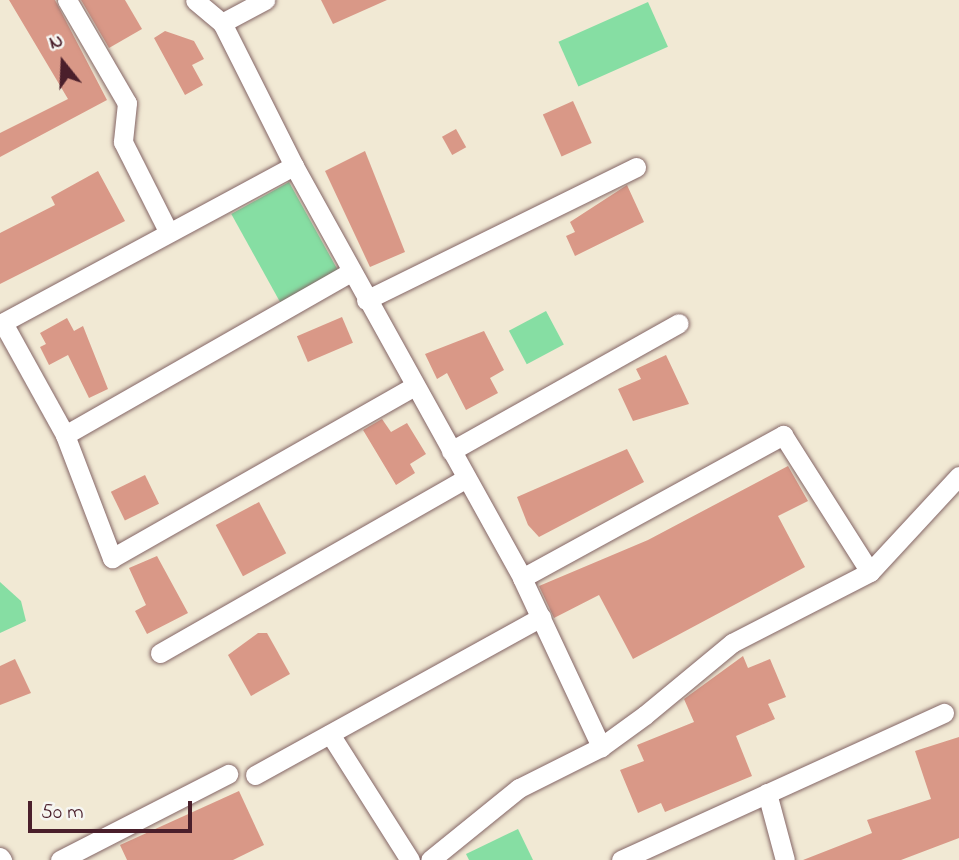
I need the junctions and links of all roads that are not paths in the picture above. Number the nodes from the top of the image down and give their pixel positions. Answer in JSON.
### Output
{"nodes":[{"id":1,"x":67,"y":0,"type":"edge"},
{"id":2,"x":195,"y":0,"type":"edge"},
{"id":3,"x":265,"y":0,"type":"edge"},
{"id":4,"x":222,"y":23,"type":"junction"},
{"id":5,"x":294,"y":166,"type":"junction"},
{"id":6,"x":636,"y":167,"type":"dead end"},
{"id":7,"x":168,"y":231,"type":"junction"},
{"id":8,"x":351,"y":272,"type":"junction"},
{"id":9,"x":366,"y":300,"type":"junction"},
{"id":10,"x":1,"y":323,"type":"edge"},
{"id":11,"x":679,"y":323,"type":"dead end"},
{"id":12,"x":413,"y":387,"type":"junction"},
{"id":13,"x":65,"y":435,"type":"junction"},
{"id":14,"x":451,"y":451,"type":"junction"},
{"id":15,"x":959,"y":476,"type":"edge"},
{"id":16,"x":467,"y":478,"type":"junction"},
{"id":17,"x":870,"y":572,"type":"junction"},
{"id":18,"x":522,"y":578,"type":"junction"},
{"id":19,"x":541,"y":617,"type":"junction"},
{"id":20,"x":160,"y":653,"type":"dead end"},
{"id":21,"x":944,"y":713,"type":"dead end"},
{"id":22,"x":330,"y":734,"type":"junction"},
{"id":23,"x":601,"y":747,"type":"junction"},
{"id":24,"x":228,"y":774,"type":"dead end"},
{"id":25,"x":256,"y":775,"type":"dead end"},
{"id":26,"x":767,"y":793,"type":"junction"},
{"id":27,"x":60,"y":860,"type":"edge"},
{"id":28,"x":410,"y":860,"type":"edge"},
{"id":29,"x":430,"y":860,"type":"edge"},
{"id":30,"x":621,"y":860,"type":"edge"},
{"id":31,"x":785,"y":860,"type":"edge"}],
"edges":[{"from":1,"to":7,"type":"street"},
{"from":2,"to":4,"type":"street"},
{"from":3,"to":4,"type":"street"},
{"from":4,"to":5,"type":"street"},
{"from":5,"to":7,"type":"street"},
{"from":5,"to":8,"type":"street"},
{"from":6,"to":9,"type":"street"},
{"from":7,"to":10,"type":"street"},
{"from":8,"to":9,"type":"street"},
{"from":8,"to":13,"type":"street"},
{"from":9,"to":12,"type":"street"},
{"from":10,"to":13,"type":"street"},
{"from":11,"to":14,"type":"street"},
{"from":12,"to":13,"type":"street"},
{"from":12,"to":14,"type":"street"},
{"from":14,"to":16,"type":"street"},
{"from":15,"to":17,"type":"street"},
{"from":16,"to":18,"type":"street"},
{"from":16,"to":20,"type":"street"},
{"from":17,"to":18,"type":"street"},
{"from":17,"to":23,"type":"street"},
{"from":18,"to":19,"type":"street"},
{"from":19,"to":22,"type":"street"},
{"from":19,"to":23,"type":"street"},
{"from":21,"to":26,"type":"street"},
{"from":22,"to":25,"type":"street"},
{"from":22,"to":28,"type":"street"},
{"from":23,"to":29,"type":"street"},
{"from":24,"to":27,"type":"street"},
{"from":26,"to":30,"type":"street"},
{"from":26,"to":31,"type":"street"}]}
